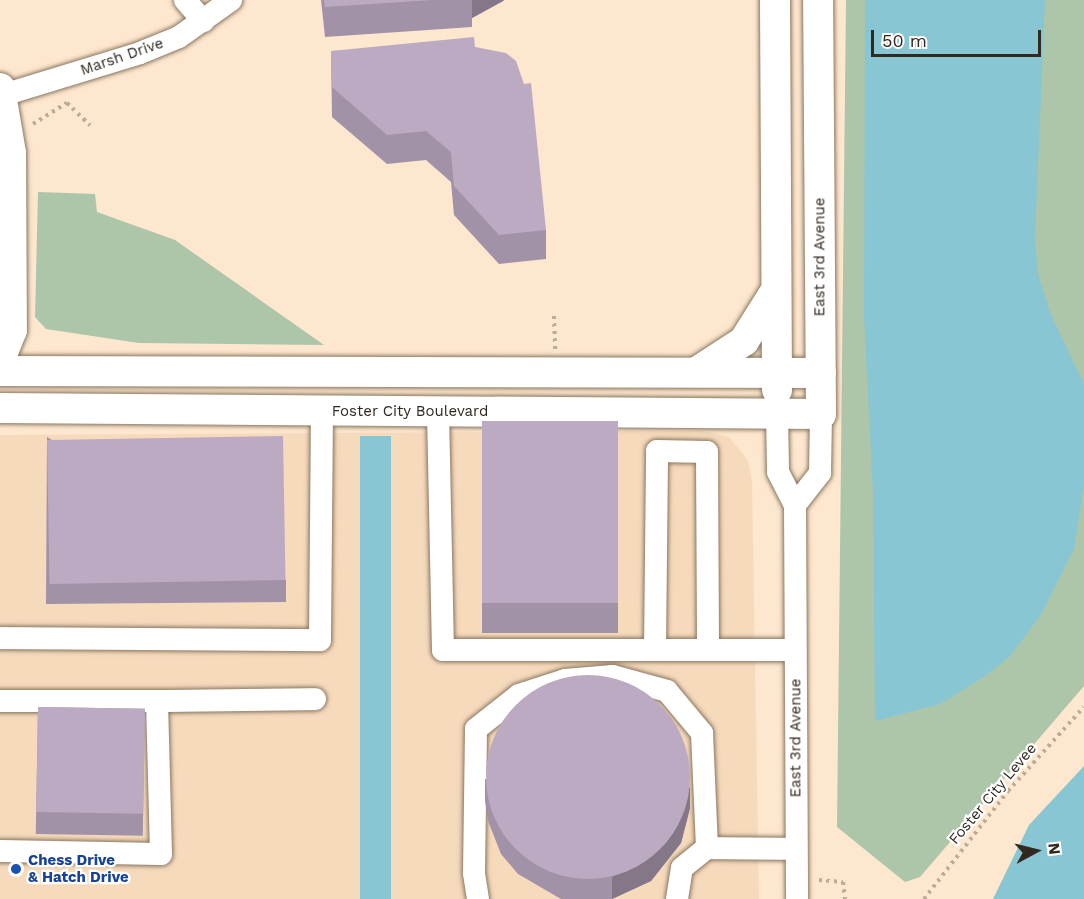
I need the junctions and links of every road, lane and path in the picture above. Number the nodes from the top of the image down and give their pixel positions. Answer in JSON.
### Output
{"nodes":[{"id":1,"x":185,"y":0,"type":"edge"},
{"id":2,"x":231,"y":0,"type":"edge"},
{"id":3,"x":776,"y":0,"type":"edge"},
{"id":4,"x":818,"y":0,"type":"edge"},
{"id":5,"x":203,"y":21,"type":"junction"},
{"id":6,"x":1,"y":93,"type":"edge"},
{"id":7,"x":33,"y":124,"type":"dead end"},
{"id":8,"x":90,"y":125,"type":"dead end"},
{"id":9,"x":776,"y":290,"type":"junction"},
{"id":10,"x":554,"y":316,"type":"dead end"},
{"id":11,"x":555,"y":350,"type":"dead end"},
{"id":12,"x":0,"y":359,"type":"edge"},
{"id":13,"x":0,"y":370,"type":"edge"},
{"id":14,"x":698,"y":371,"type":"junction"},
{"id":15,"x":777,"y":372,"type":"junction"},
{"id":16,"x":820,"y":373,"type":"junction"},
{"id":17,"x":0,"y":408,"type":"edge"},
{"id":18,"x":322,"y":411,"type":"junction"},
{"id":19,"x":438,"y":412,"type":"junction"},
{"id":20,"x":777,"y":412,"type":"junction"},
{"id":21,"x":821,"y":414,"type":"junction"},
{"id":22,"x":795,"y":505,"type":"junction"},
{"id":23,"x":0,"y":638,"type":"edge"},
{"id":24,"x":655,"y":650,"type":"junction"},
{"id":25,"x":708,"y":650,"type":"junction"},
{"id":26,"x":795,"y":650,"type":"junction"},
{"id":27,"x":315,"y":699,"type":"dead end"},
{"id":28,"x":157,"y":700,"type":"junction"},
{"id":29,"x":0,"y":701,"type":"edge"},
{"id":30,"x":1084,"y":707,"type":"edge"},
{"id":31,"x":707,"y":848,"type":"junction"},
{"id":32,"x":796,"y":849,"type":"junction"},
{"id":33,"x":0,"y":851,"type":"edge"},
{"id":34,"x":797,"y":890,"type":"edge"},
{"id":35,"x":478,"y":899,"type":"edge"},
{"id":36,"x":677,"y":899,"type":"edge"},
{"id":37,"x":845,"y":899,"type":"edge"},
{"id":38,"x":924,"y":899,"type":"edge"}],
"edges":[{"from":1,"to":5,"type":"street"},
{"from":2,"to":5,"type":"street","name":"Marsh Drive"},
{"from":3,"to":9,"type":"main road","name":"East 3rd Avenue"},
{"from":4,"to":16,"type":"main road","name":"East 3rd Avenue"},
{"from":5,"to":6,"type":"street","name":"Marsh Drive"},
{"from":6,"to":12,"type":"main road"},
{"from":7,"to":8,"type":"path"},
{"from":9,"to":14,"type":"main road"},
{"from":9,"to":15,"type":"main road","name":"East 3rd Avenue"},
{"from":10,"to":11,"type":"path"},
{"from":13,"to":14,"type":"main road"},
{"from":14,"to":15,"type":"main road"},
{"from":15,"to":16,"type":"main road"},
{"from":15,"to":20,"type":"main road","name":"East 3rd Avenue"},
{"from":16,"to":21,"type":"main road","name":"East 3rd Avenue"},
{"from":17,"to":18,"type":"main road","name":"Foster City Boulevard"},
{"from":18,"to":19,"type":"main road","name":"Foster City Boulevard"},
{"from":18,"to":23,"type":"street"},
{"from":19,"to":20,"type":"main road","name":"Foster City Boulevard"},
{"from":19,"to":24,"type":"street"},
{"from":20,"to":21,"type":"main road","name":"Foster City Boulevard"},
{"from":20,"to":22,"type":"street","name":"East 3rd Avenue"},
{"from":21,"to":22,"type":"street","name":"East 3rd Avenue"},
{"from":22,"to":26,"type":"street","name":"East 3rd Avenue"},
{"from":24,"to":25,"type":"street"},
{"from":24,"to":25,"type":"street"},
{"from":25,"to":26,"type":"street"},
{"from":26,"to":32,"type":"street","name":"East 3rd Avenue"},
{"from":27,"to":28,"type":"street"},
{"from":28,"to":29,"type":"street"},
{"from":28,"to":33,"type":"street"},
{"from":30,"to":38,"type":"path","name":"Foster City Levee"},
{"from":31,"to":32,"type":"street"},
{"from":31,"to":35,"type":"street"},
{"from":31,"to":36,"type":"street"},
{"from":32,"to":34,"type":"street","name":"East 3rd Avenue"},
{"from":34,"to":37,"type":"path"}]}
